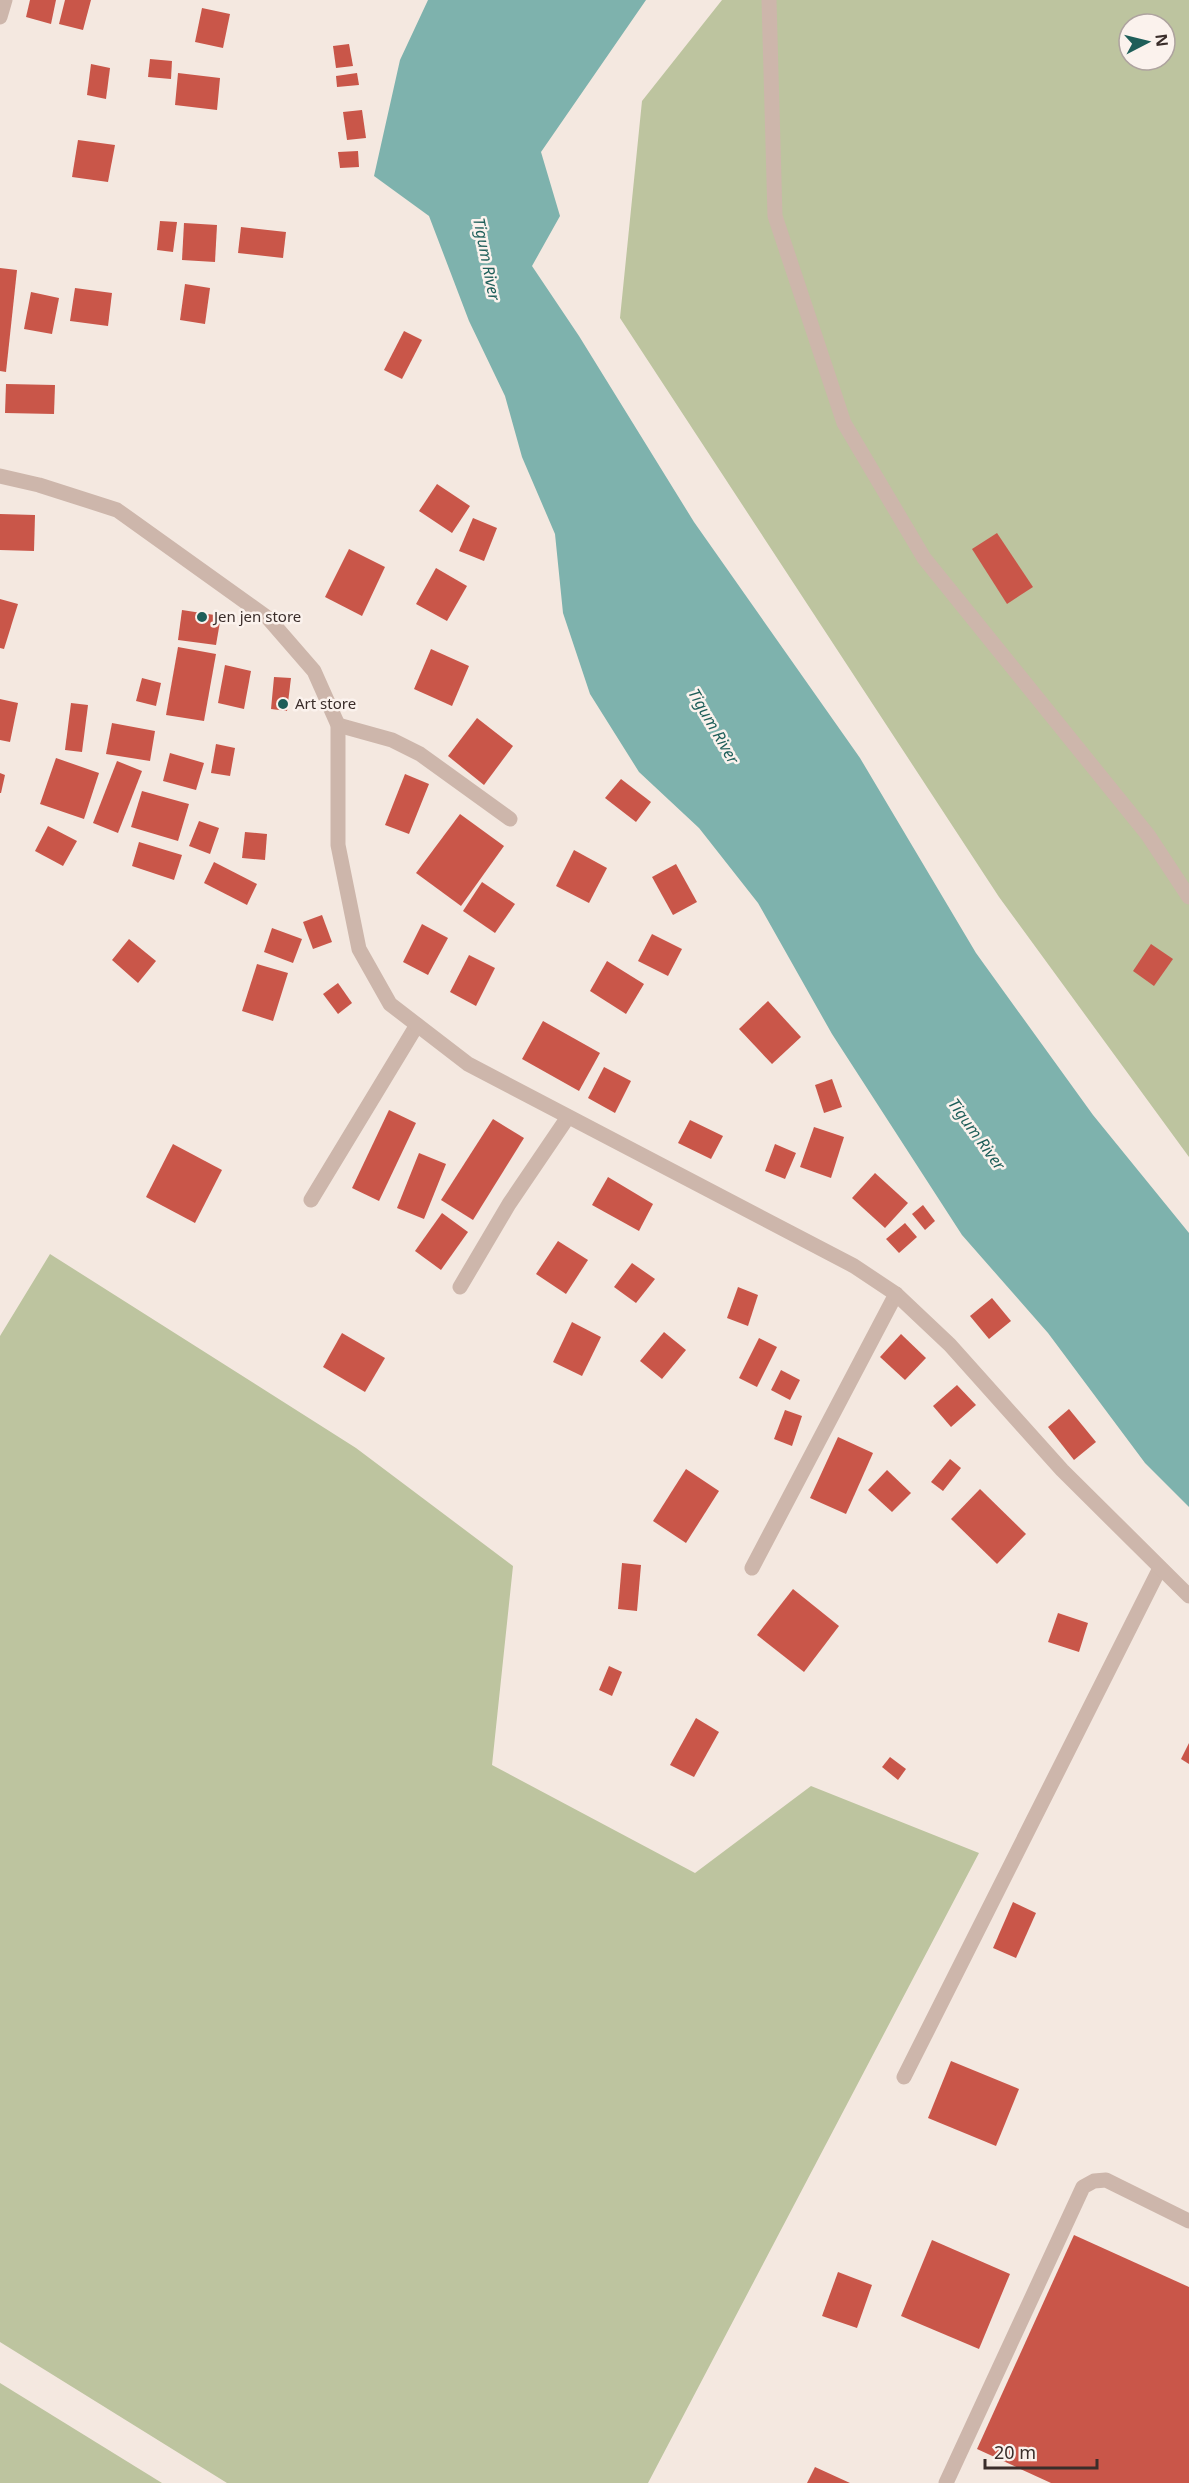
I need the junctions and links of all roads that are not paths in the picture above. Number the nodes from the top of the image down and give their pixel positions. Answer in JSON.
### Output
{"nodes":[{"id":1,"x":5,"y":0,"type":"edge"},
{"id":2,"x":770,"y":0,"type":"edge"},
{"id":3,"x":0,"y":17,"type":"edge"},
{"id":4,"x":0,"y":476,"type":"edge"},
{"id":5,"x":338,"y":724,"type":"junction"},
{"id":6,"x":510,"y":819,"type":"dead end"},
{"id":7,"x":1189,"y":897,"type":"edge"},
{"id":8,"x":417,"y":1025,"type":"junction"},
{"id":9,"x":568,"y":1117,"type":"junction"},
{"id":10,"x":311,"y":1200,"type":"dead end"},
{"id":11,"x":460,"y":1287,"type":"dead end"},
{"id":12,"x":896,"y":1294,"type":"junction"},
{"id":13,"x":752,"y":1568,"type":"dead end"},
{"id":14,"x":1160,"y":1568,"type":"junction"},
{"id":15,"x":1189,"y":1596,"type":"edge"},
{"id":16,"x":904,"y":2077,"type":"dead end"},
{"id":17,"x":1189,"y":2221,"type":"edge"},
{"id":18,"x":950,"y":2482,"type":"edge"}],
"edges":[{"from":1,"to":3,"type":"street"},
{"from":2,"to":7,"type":"street"},
{"from":4,"to":5,"type":"street"},
{"from":5,"to":6,"type":"street"},
{"from":5,"to":8,"type":"street"},
{"from":8,"to":9,"type":"street"},
{"from":8,"to":10,"type":"street"},
{"from":9,"to":11,"type":"street"},
{"from":9,"to":12,"type":"street"},
{"from":12,"to":13,"type":"street"},
{"from":12,"to":14,"type":"street"},
{"from":14,"to":15,"type":"street"},
{"from":14,"to":16,"type":"street"},
{"from":17,"to":18,"type":"street"}]}
